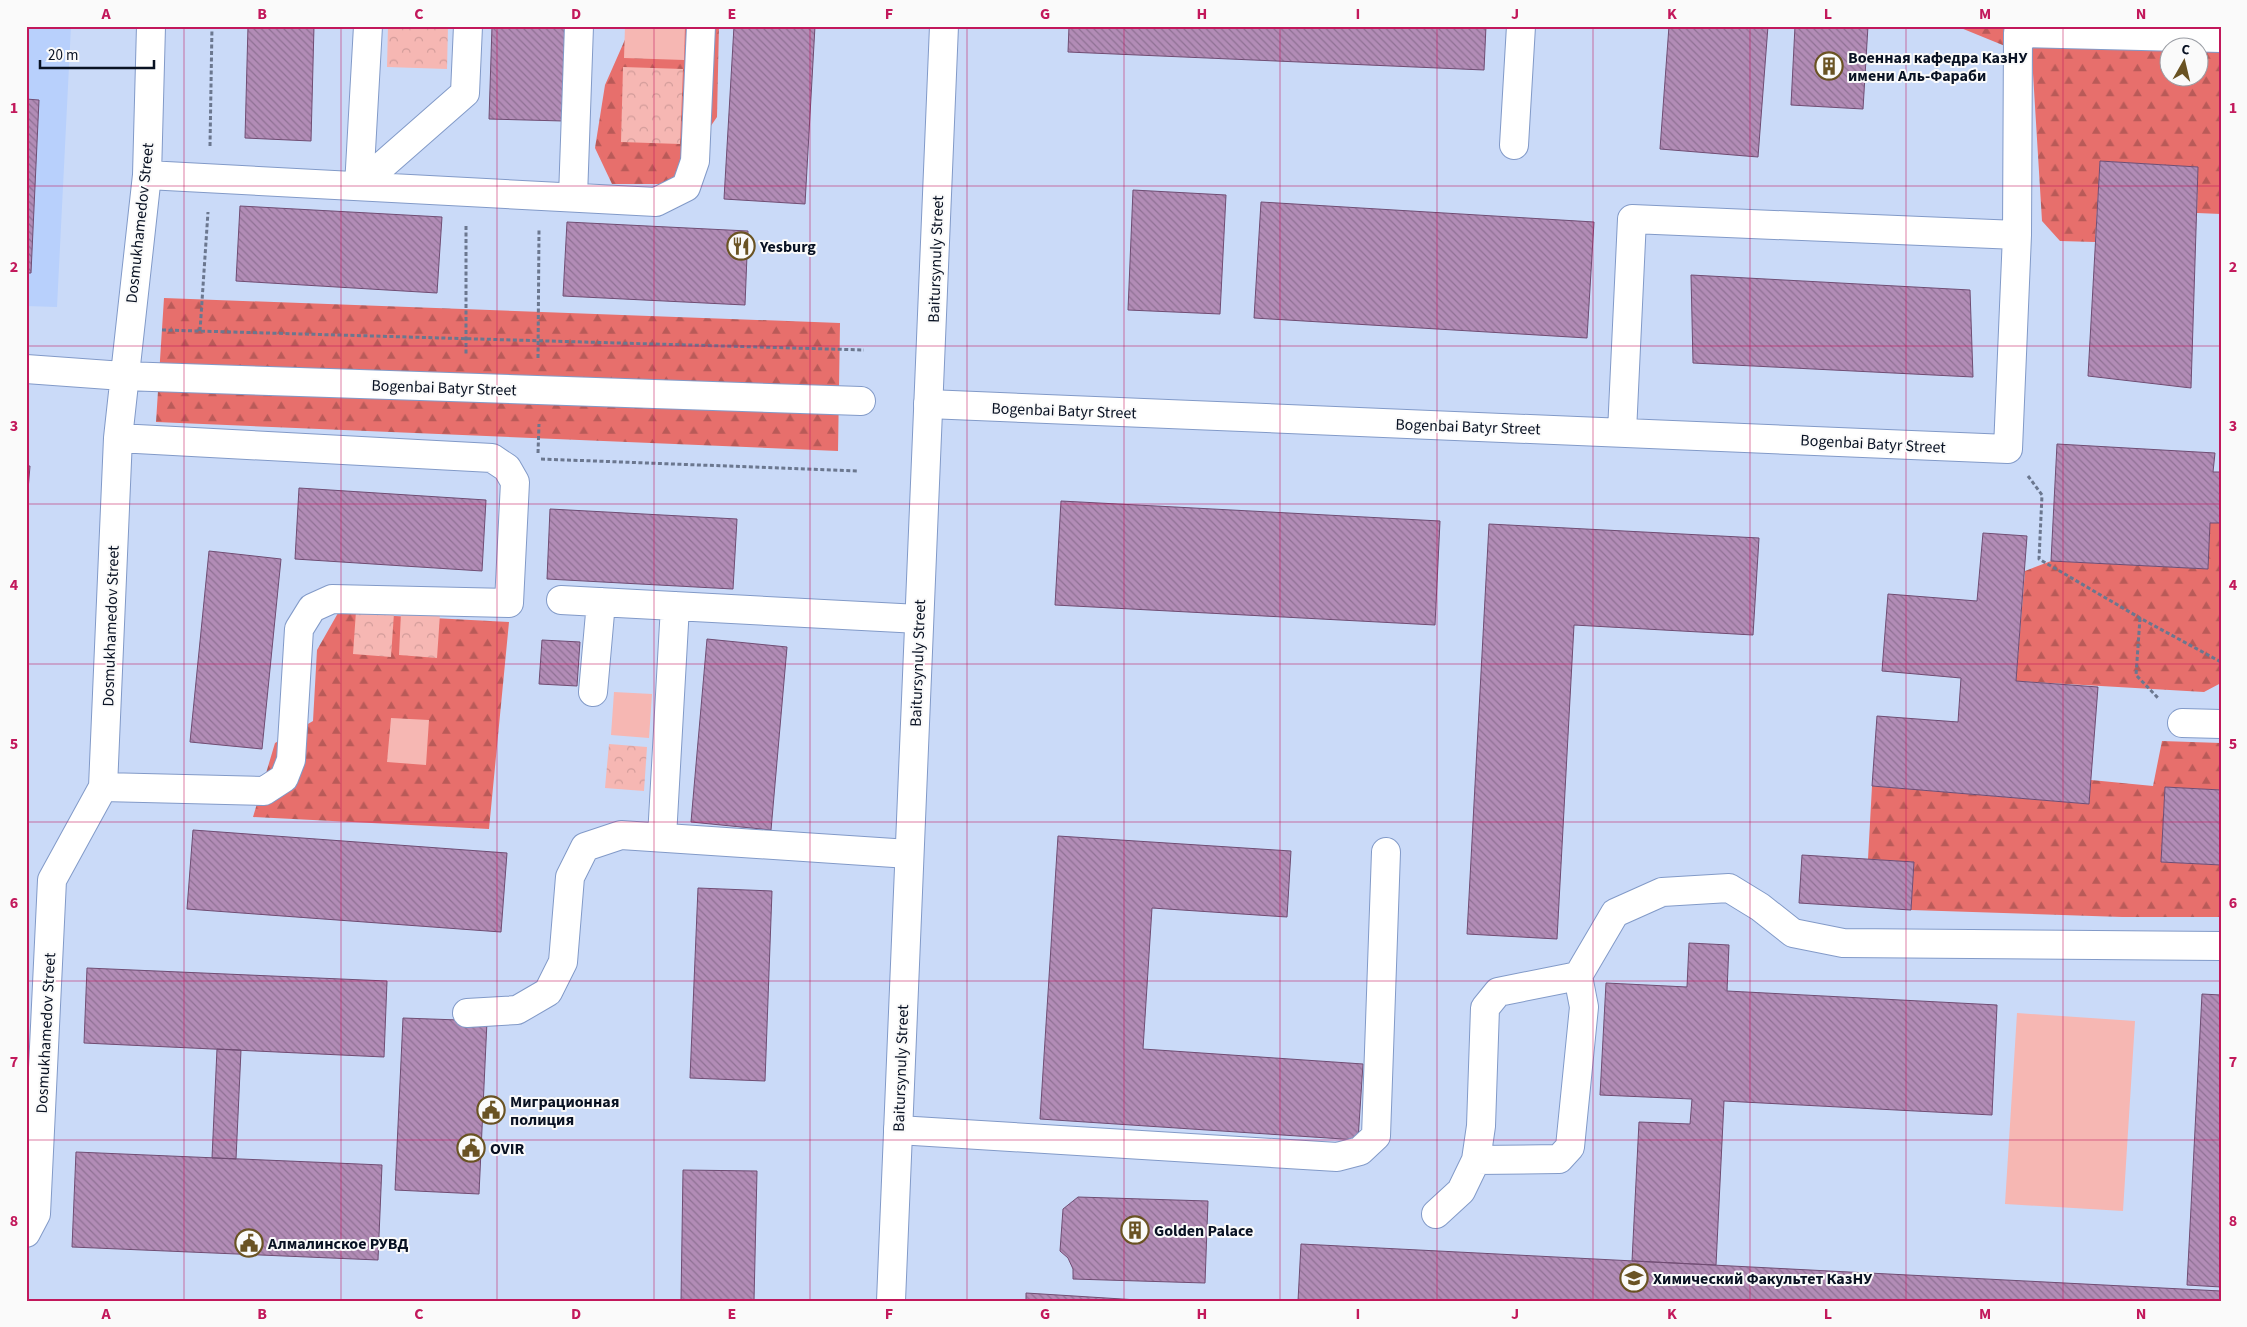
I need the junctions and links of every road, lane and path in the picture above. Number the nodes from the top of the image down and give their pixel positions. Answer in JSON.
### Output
{"nodes":[{"id":1,"x":152,"y":26,"type":"edge"},
{"id":2,"x":368,"y":26,"type":"edge"},
{"id":3,"x":468,"y":26,"type":"edge"},
{"id":4,"x":579,"y":26,"type":"edge"},
{"id":5,"x":701,"y":26,"type":"edge"},
{"id":6,"x":944,"y":26,"type":"edge"},
{"id":7,"x":1521,"y":26,"type":"edge"},
{"id":8,"x":2136,"y":31,"type":"edge"},
{"id":9,"x":2221,"y":38,"type":"edge"},
{"id":10,"x":1514,"y":145,"type":"dead end"},
{"id":11,"x":146,"y":175,"type":"junction"},
{"id":12,"x":359,"y":186,"type":"junction"},
{"id":13,"x":465,"y":192,"type":"junction"},
{"id":14,"x":540,"y":196,"type":"junction"},
{"id":15,"x":573,"y":197,"type":"junction"},
{"id":16,"x":2017,"y":235,"type":"junction"},
{"id":17,"x":129,"y":329,"type":"junction"},
{"id":18,"x":466,"y":339,"type":"junction"},
{"id":19,"x":538,"y":341,"type":"junction"},
{"id":20,"x":864,"y":350,"type":"dead end"},
{"id":21,"x":26,"y":369,"type":"edge"},
{"id":22,"x":123,"y":376,"type":"junction"},
{"id":23,"x":466,"y":388,"type":"junction"},
{"id":24,"x":539,"y":390,"type":"junction"},
{"id":25,"x":862,"y":401,"type":"dead end"},
{"id":26,"x":928,"y":404,"type":"junction"},
{"id":27,"x":1622,"y":432,"type":"junction"},
{"id":28,"x":118,"y":438,"type":"junction"},
{"id":29,"x":2008,"y":449,"type":"junction"},
{"id":30,"x":492,"y":458,"type":"junction"},
{"id":31,"x":859,"y":471,"type":"dead end"},
{"id":32,"x":561,"y":600,"type":"dead end"},
{"id":33,"x":601,"y":602,"type":"junction"},
{"id":34,"x":675,"y":606,"type":"junction"},
{"id":35,"x":2140,"y":618,"type":"junction"},
{"id":36,"x":919,"y":619,"type":"junction"},
{"id":37,"x":2221,"y":662,"type":"edge"},
{"id":38,"x":593,"y":692,"type":"dead end"},
{"id":39,"x":2182,"y":723,"type":"joint"},
{"id":40,"x":2221,"y":724,"type":"edge"},
{"id":41,"x":103,"y":787,"type":"junction"},
{"id":42,"x":662,"y":837,"type":"junction"},
{"id":43,"x":1386,"y":852,"type":"dead end"},
{"id":44,"x":909,"y":854,"type":"junction"},
{"id":45,"x":2221,"y":946,"type":"edge"},
{"id":46,"x":1578,"y":976,"type":"junction"},
{"id":47,"x":466,"y":1013,"type":"dead end"},
{"id":48,"x":898,"y":1130,"type":"junction"},
{"id":49,"x":1476,"y":1160,"type":"junction"},
{"id":50,"x":1436,"y":1214,"type":"dead end"},
{"id":51,"x":31,"y":1224,"type":"edge"},
{"id":52,"x":890,"y":1301,"type":"edge"}],
"edges":[{"from":1,"to":11,"type":"street","name":"Dosmukhamedov Street"},
{"from":2,"to":12,"type":"street"},
{"from":3,"to":12,"type":"street"},
{"from":4,"to":15,"type":"street"},
{"from":5,"to":15,"type":"street"},
{"from":6,"to":26,"type":"street","name":"Baitursynuly Street"},
{"from":7,"to":10,"type":"street"},
{"from":8,"to":9,"type":"street"},
{"from":8,"to":16,"type":"street"},
{"from":11,"to":12,"type":"street"},
{"from":11,"to":17,"type":"street","name":"Dosmukhamedov Street"},
{"from":12,"to":13,"type":"street"},
{"from":13,"to":14,"type":"street"},
{"from":13,"to":18,"type":"path"},
{"from":14,"to":15,"type":"street"},
{"from":14,"to":19,"type":"path"},
{"from":16,"to":27,"type":"street"},
{"from":16,"to":29,"type":"street"},
{"from":17,"to":18,"type":"path"},
{"from":17,"to":22,"type":"street","name":"Dosmukhamedov Street"},
{"from":18,"to":19,"type":"path"},
{"from":18,"to":23,"type":"path"},
{"from":19,"to":20,"type":"path"},
{"from":19,"to":24,"type":"path"},
{"from":21,"to":22,"type":"street","name":"Bogenbai Batyr Street"},
{"from":22,"to":23,"type":"street","name":"Bogenbai Batyr Street"},
{"from":22,"to":28,"type":"street","name":"Dosmukhamedov Street"},
{"from":23,"to":24,"type":"street","name":"Bogenbai Batyr Street"},
{"from":24,"to":25,"type":"street","name":"Bogenbai Batyr Street"},
{"from":26,"to":27,"type":"street","name":"Bogenbai Batyr Street"},
{"from":26,"to":36,"type":"street","name":"Baitursynuly Street"},
{"from":27,"to":29,"type":"street","name":"Bogenbai Batyr Street"},
{"from":28,"to":30,"type":"street"},
{"from":28,"to":41,"type":"street","name":"Dosmukhamedov Street"},
{"from":29,"to":35,"type":"path"},
{"from":30,"to":31,"type":"path"},
{"from":30,"to":41,"type":"street"},
{"from":32,"to":33,"type":"street"},
{"from":33,"to":34,"type":"street"},
{"from":33,"to":38,"type":"street"},
{"from":34,"to":36,"type":"street"},
{"from":34,"to":42,"type":"street"},
{"from":35,"to":37,"type":"path"},
{"from":35,"to":39,"type":"path"},
{"from":36,"to":44,"type":"street","name":"Baitursynuly Street"},
{"from":39,"to":40,"type":"street"},
{"from":41,"to":51,"type":"street","name":"Dosmukhamedov Street"},
{"from":42,"to":44,"type":"street"},
{"from":42,"to":47,"type":"street"},
{"from":43,"to":48,"type":"street"},
{"from":44,"to":48,"type":"street","name":"Baitursynuly Street"},
{"from":45,"to":46,"type":"street"},
{"from":46,"to":49,"type":"street"},
{"from":46,"to":49,"type":"street"},
{"from":48,"to":52,"type":"street","name":"Baitursynuly Street"},
{"from":49,"to":50,"type":"street"}]}
